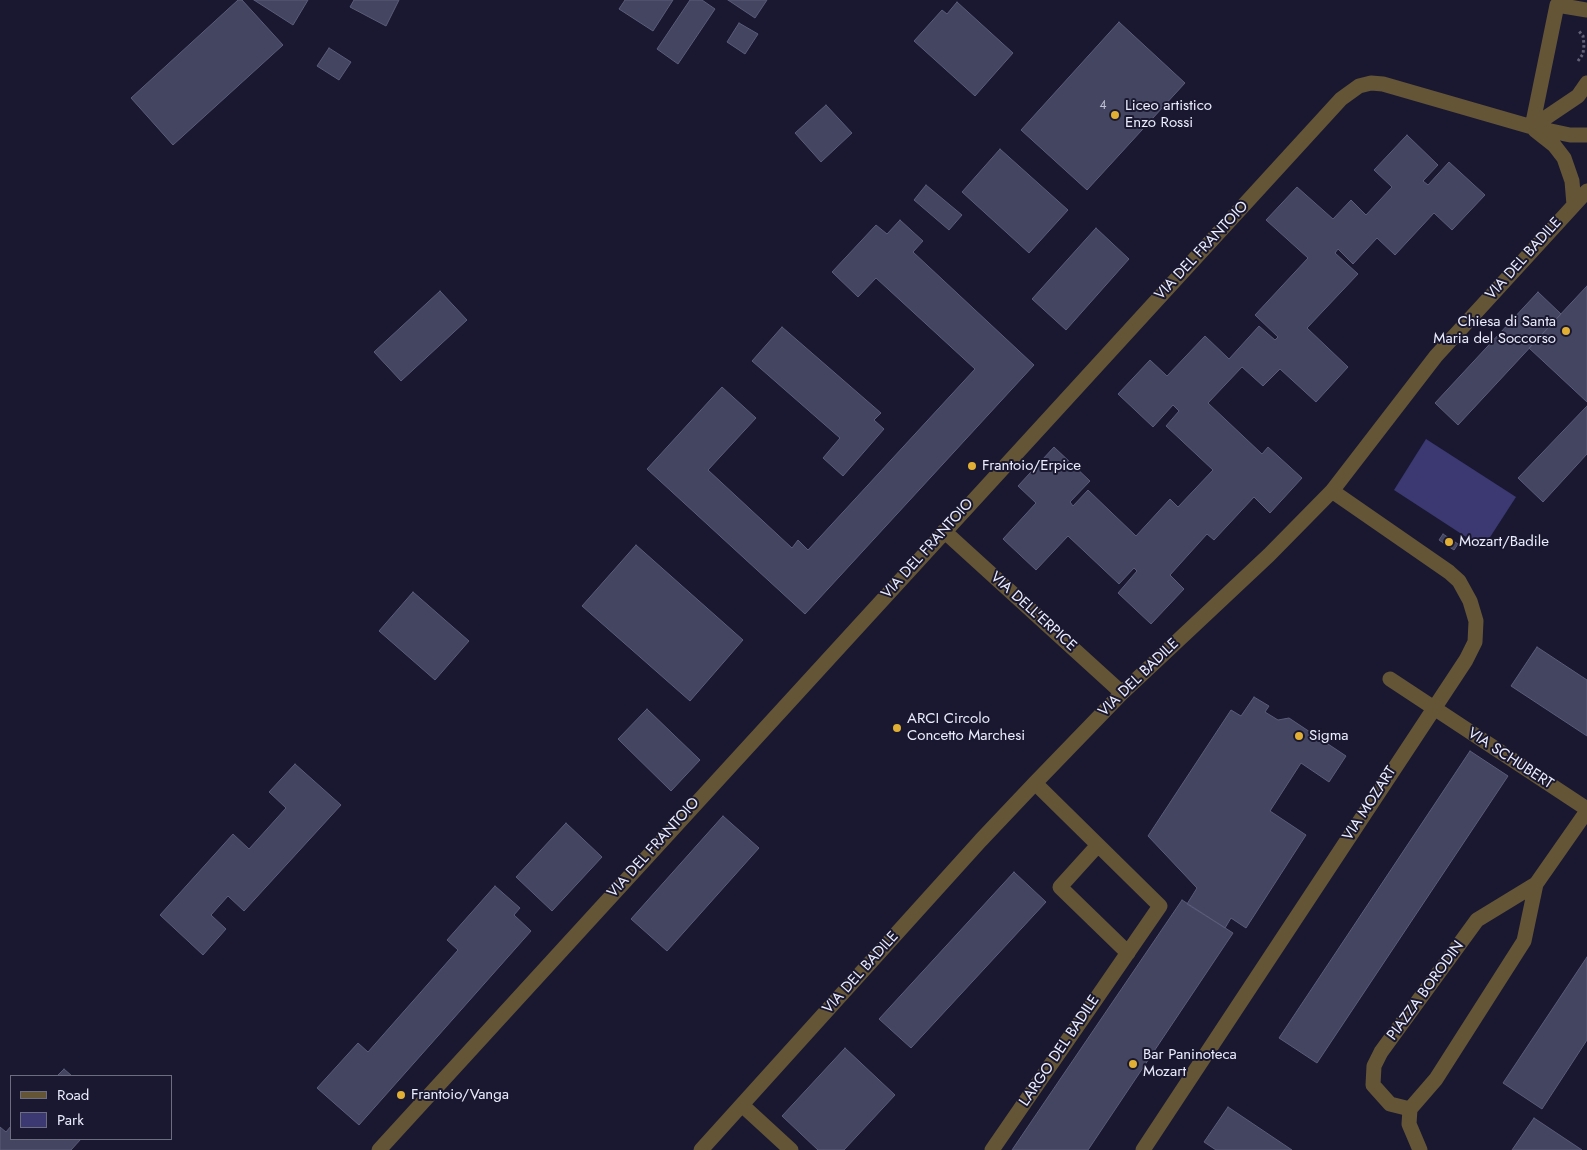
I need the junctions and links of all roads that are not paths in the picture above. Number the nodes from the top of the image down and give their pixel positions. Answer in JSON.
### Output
{"nodes":[{"id":1,"x":1587,"y":10,"type":"edge"},
{"id":2,"x":1587,"y":83,"type":"edge"},
{"id":3,"x":1532,"y":127,"type":"junction"},
{"id":4,"x":1587,"y":135,"type":"edge"},
{"id":5,"x":1587,"y":191,"type":"edge"},
{"id":6,"x":1574,"y":205,"type":"junction"},
{"id":7,"x":1332,"y":491,"type":"junction"},
{"id":8,"x":944,"y":531,"type":"junction"},
{"id":9,"x":1390,"y":679,"type":"dead end"},
{"id":10,"x":1122,"y":693,"type":"junction"},
{"id":11,"x":1434,"y":708,"type":"junction"},
{"id":12,"x":1035,"y":783,"type":"junction"},
{"id":13,"x":1587,"y":810,"type":"edge"},
{"id":14,"x":1098,"y":845,"type":"junction"},
{"id":15,"x":1536,"y":884,"type":"junction"},
{"id":16,"x":1128,"y":953,"type":"junction"},
{"id":17,"x":742,"y":1105,"type":"junction"},
{"id":18,"x":1410,"y":1109,"type":"junction"},
{"id":19,"x":379,"y":1150,"type":"edge"},
{"id":20,"x":701,"y":1150,"type":"edge"},
{"id":21,"x":791,"y":1150,"type":"edge"},
{"id":22,"x":992,"y":1150,"type":"edge"},
{"id":23,"x":1143,"y":1150,"type":"edge"},
{"id":24,"x":1420,"y":1150,"type":"edge"}],
"edges":[{"from":1,"to":3,"type":"street"},
{"from":2,"to":3,"type":"street"},
{"from":3,"to":4,"type":"street","name":"VIA DEL FRANTOIO"},
{"from":3,"to":6,"type":"street"},
{"from":3,"to":8,"type":"street","name":"VIA DEL FRANTOIO"},
{"from":5,"to":6,"type":"street","name":"VIA DEL BADILE"},
{"from":6,"to":7,"type":"street","name":"VIA DEL BADILE"},
{"from":7,"to":10,"type":"street","name":"VIA DEL BADILE"},
{"from":7,"to":11,"type":"street","name":"VIA MOZART"},
{"from":8,"to":10,"type":"street","name":"VIA DELL'ERPICE"},
{"from":8,"to":19,"type":"street","name":"VIA DEL FRANTOIO"},
{"from":9,"to":11,"type":"street","name":"VIA SCHUBERT"},
{"from":10,"to":12,"type":"street","name":"VIA DEL BADILE"},
{"from":11,"to":13,"type":"street","name":"VIA SCHUBERT"},
{"from":11,"to":23,"type":"street","name":"VIA MOZART"},
{"from":12,"to":14,"type":"street","name":"LARGO DEL BADILE"},
{"from":12,"to":17,"type":"street","name":"VIA DEL BADILE"},
{"from":13,"to":15,"type":"street","name":"PIAZZA BORODIN"},
{"from":14,"to":16,"type":"street","name":"LARGO DEL BADILE"},
{"from":14,"to":16,"type":"street"},
{"from":15,"to":18,"type":"street","name":"PIAZZA BORODIN"},
{"from":15,"to":18,"type":"street","name":"PIAZZA BORODIN"},
{"from":16,"to":22,"type":"street","name":"LARGO DEL BADILE"},
{"from":17,"to":20,"type":"street","name":"VIA DEL BADILE"},
{"from":17,"to":21,"type":"street"},
{"from":18,"to":24,"type":"street"}]}
